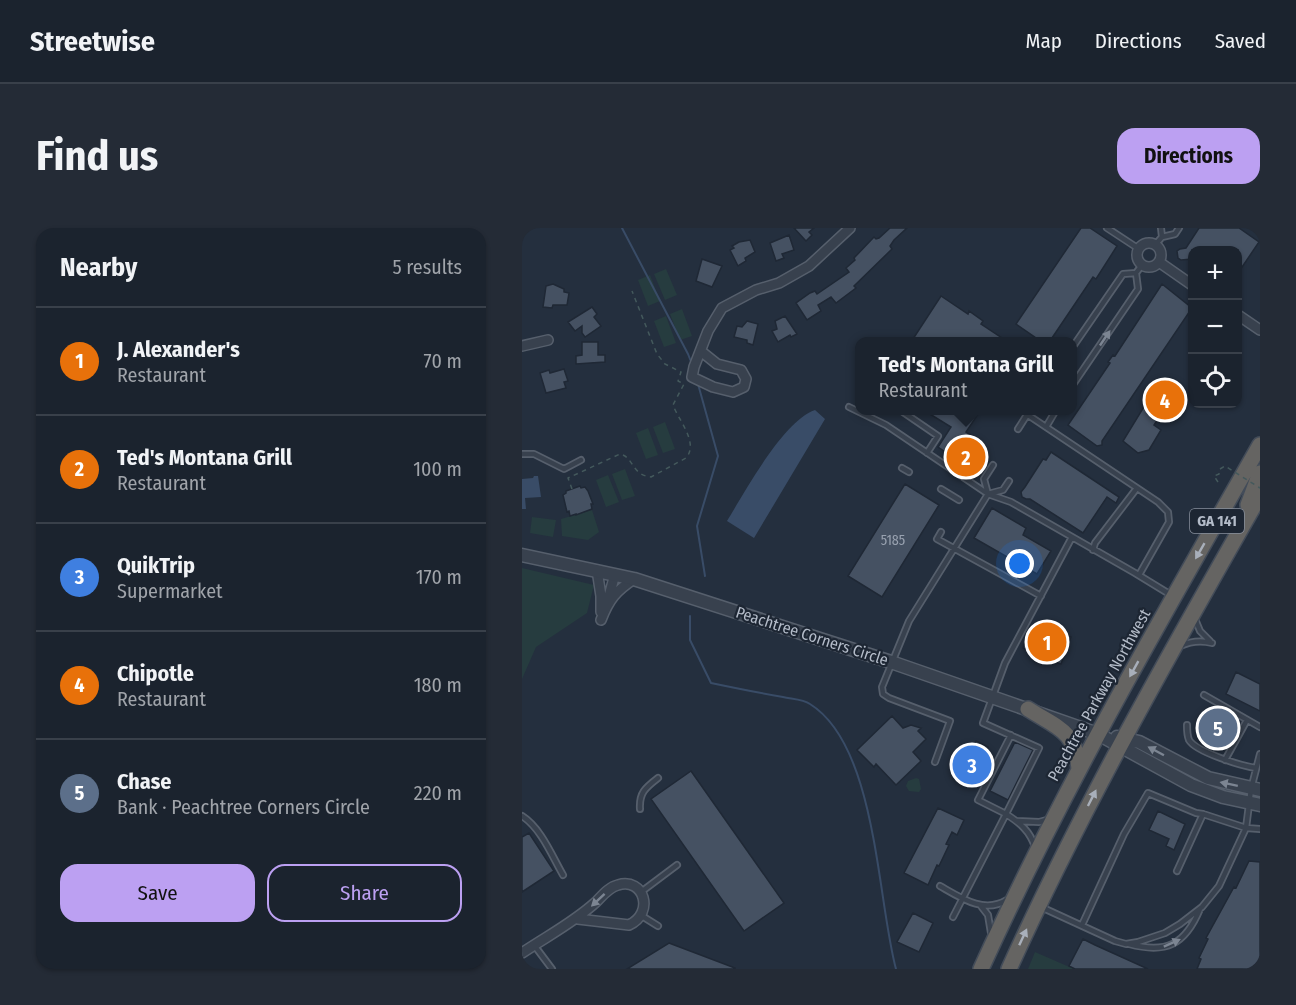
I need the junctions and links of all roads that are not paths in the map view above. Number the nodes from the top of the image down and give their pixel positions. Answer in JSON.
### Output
{"nodes":[{"id":1,"x":850,"y":228,"type":"edge"},
{"id":2,"x":1107,"y":228,"type":"edge"},
{"id":3,"x":1161,"y":228,"type":"edge"},
{"id":4,"x":1166,"y":228,"type":"edge"},
{"id":5,"x":1179,"y":228,"type":"edge"},
{"id":6,"x":1174,"y":234,"type":"junction"},
{"id":7,"x":1162,"y":237,"type":"junction"},
{"id":8,"x":1155,"y":245,"type":"junction"},
{"id":9,"x":1139,"y":249,"type":"junction"},
{"id":10,"x":1159,"y":262,"type":"junction"},
{"id":11,"x":1139,"y":269,"type":"junction"},
{"id":12,"x":1188,"y":282,"type":"edge"},
{"id":13,"x":1242,"y":318,"type":"edge"},
{"id":14,"x":1260,"y":330,"type":"edge"},
{"id":15,"x":548,"y":340,"type":"dead end"},
{"id":16,"x":1077,"y":341,"type":"edge"},
{"id":17,"x":522,"y":346,"type":"edge"},
{"id":18,"x":702,"y":352,"type":"junction"},
{"id":19,"x":1077,"y":379,"type":"edge"},
{"id":20,"x":849,"y":407,"type":"dead end"},
{"id":21,"x":855,"y":410,"type":"edge"},
{"id":22,"x":865,"y":415,"type":"edge"},
{"id":23,"x":906,"y":415,"type":"edge"},
{"id":24,"x":1028,"y":415,"type":"edge"},
{"id":25,"x":1031,"y":415,"type":"edge"},
{"id":26,"x":1054,"y":415,"type":"edge"},
{"id":27,"x":1046,"y":427,"type":"junction"},
{"id":28,"x":1018,"y":429,"type":"dead end"},
{"id":29,"x":1260,"y":445,"type":"edge"},
{"id":30,"x":927,"y":453,"type":"junction"},
{"id":31,"x":522,"y":454,"type":"edge"},
{"id":32,"x":581,"y":460,"type":"dead end"},
{"id":33,"x":993,"y":465,"type":"dead end"},
{"id":34,"x":903,"y":468,"type":"dead end"},
{"id":35,"x":909,"y":472,"type":"dead end"},
{"id":36,"x":1260,"y":473,"type":"edge"},
{"id":37,"x":1009,"y":481,"type":"dead end"},
{"id":38,"x":1137,"y":488,"type":"junction"},
{"id":39,"x":941,"y":489,"type":"dead end"},
{"id":40,"x":988,"y":494,"type":"junction"},
{"id":41,"x":1260,"y":495,"type":"edge"},
{"id":42,"x":959,"y":501,"type":"dead end"},
{"id":43,"x":1242,"y":525,"type":"junction"},
{"id":44,"x":941,"y":532,"type":"dead end"},
{"id":45,"x":1072,"y":537,"type":"junction"},
{"id":46,"x":955,"y":548,"type":"junction"},
{"id":47,"x":1093,"y":550,"type":"junction"},
{"id":48,"x":522,"y":555,"type":"edge"},
{"id":49,"x":597,"y":570,"type":"junction"},
{"id":50,"x":615,"y":574,"type":"junction"},
{"id":51,"x":1139,"y":575,"type":"junction"},
{"id":52,"x":634,"y":579,"type":"junction"},
{"id":53,"x":1041,"y":596,"type":"junction"},
{"id":54,"x":1173,"y":597,"type":"junction"},
{"id":55,"x":608,"y":603,"type":"junction"},
{"id":56,"x":1193,"y":612,"type":"junction"},
{"id":57,"x":1170,"y":652,"type":"junction"},
{"id":58,"x":891,"y":662,"type":"junction"},
{"id":59,"x":1204,"y":695,"type":"dead end"},
{"id":60,"x":992,"y":697,"type":"junction"},
{"id":61,"x":1028,"y":710,"type":"junction"},
{"id":62,"x":1247,"y":720,"type":"junction"},
{"id":63,"x":1187,"y":725,"type":"dead end"},
{"id":64,"x":1260,"y":726,"type":"edge"},
{"id":65,"x":1011,"y":735,"type":"junction"},
{"id":66,"x":1098,"y":735,"type":"junction"},
{"id":67,"x":1121,"y":742,"type":"junction"},
{"id":68,"x":1260,"y":755,"type":"edge"},
{"id":69,"x":1225,"y":760,"type":"junction"},
{"id":70,"x":935,"y":762,"type":"dead end"},
{"id":71,"x":1256,"y":768,"type":"junction"},
{"id":72,"x":1079,"y":770,"type":"junction"},
{"id":73,"x":658,"y":778,"type":"dead end"},
{"id":74,"x":1256,"y":790,"type":"edge"},
{"id":75,"x":1255,"y":804,"type":"edge"},
{"id":76,"x":640,"y":809,"type":"dead end"},
{"id":77,"x":1006,"y":814,"type":"junction"},
{"id":78,"x":1203,"y":814,"type":"junction"},
{"id":79,"x":522,"y":816,"type":"edge"},
{"id":80,"x":1055,"y":818,"type":"junction"},
{"id":81,"x":1017,"y":821,"type":"junction"},
{"id":82,"x":1246,"y":828,"type":"junction"},
{"id":83,"x":1260,"y":829,"type":"edge"},
{"id":84,"x":1037,"y":853,"type":"junction"},
{"id":85,"x":677,"y":865,"type":"dead end"},
{"id":86,"x":1176,"y":871,"type":"dead end"},
{"id":87,"x":563,"y":875,"type":"dead end"},
{"id":88,"x":940,"y":886,"type":"dead end"},
{"id":89,"x":640,"y":892,"type":"junction"},
{"id":90,"x":1016,"y":893,"type":"junction"},
{"id":91,"x":962,"y":898,"type":"junction"},
{"id":92,"x":981,"y":906,"type":"junction"},
{"id":93,"x":1038,"y":906,"type":"junction"},
{"id":94,"x":1201,"y":908,"type":"junction"},
{"id":95,"x":642,"y":916,"type":"junction"},
{"id":96,"x":953,"y":916,"type":"dead end"},
{"id":97,"x":578,"y":919,"type":"junction"},
{"id":98,"x":1082,"y":925,"type":"junction"},
{"id":99,"x":658,"y":926,"type":"dead end"},
{"id":100,"x":994,"y":942,"type":"junction"},
{"id":101,"x":1126,"y":944,"type":"junction"},
{"id":102,"x":534,"y":945,"type":"junction"},
{"id":103,"x":522,"y":953,"type":"edge"},
{"id":104,"x":552,"y":969,"type":"edge"},
{"id":105,"x":981,"y":969,"type":"edge"},
{"id":106,"x":991,"y":969,"type":"edge"},
{"id":107,"x":1009,"y":969,"type":"edge"}],
"edges":[{"from":1,"to":18,"type":"street"},
{"from":2,"to":9,"type":"lane"},
{"from":3,"to":7,"type":"lane"},
{"from":4,"to":6,"type":"lane"},
{"from":5,"to":6,"type":"lane"},
{"from":6,"to":7,"type":"lane"},
{"from":7,"to":8,"type":"lane"},
{"from":8,"to":9,"type":"street"},
{"from":8,"to":10,"type":"street"},
{"from":9,"to":11,"type":"street"},
{"from":10,"to":11,"type":"street"},
{"from":10,"to":12,"type":"street"},
{"from":11,"to":16,"type":"lane"},
{"from":19,"to":11,"type":"lane","one_way":true},
{"from":13,"to":14,"type":"street"},
{"from":15,"to":17,"type":"street"},
{"from":18,"to":18,"type":"street"},
{"from":20,"to":21,"type":"lane"},
{"from":22,"to":30,"type":"lane"},
{"from":23,"to":30,"type":"lane"},
{"from":24,"to":28,"type":"lane"},
{"from":25,"to":27,"type":"lane"},
{"from":26,"to":27,"type":"lane"},
{"from":27,"to":38,"type":"lane"},
{"from":29,"to":54,"type":"highway","name":"Peachtree Parkway Northwest","number":"GA 141","one_way":true},
{"from":30,"to":40,"type":"lane"},
{"from":31,"to":32,"type":"lane"},
{"from":33,"to":40,"type":"lane"},
{"from":34,"to":35,"type":"lane"},
{"from":36,"to":43,"type":"highway"},
{"from":37,"to":40,"type":"lane"},
{"from":38,"to":47,"type":"lane"},
{"from":38,"to":51,"type":"lane"},
{"from":39,"to":42,"type":"lane"},
{"from":40,"to":45,"type":"lane"},
{"from":40,"to":46,"type":"lane"},
{"from":41,"to":43,"type":"highway","number":"GA 141"},
{"from":43,"to":56,"type":"highway","number":"GA 141"},
{"from":44,"to":46,"type":"lane"},
{"from":45,"to":47,"type":"lane"},
{"from":45,"to":53,"type":"lane"},
{"from":46,"to":53,"type":"lane"},
{"from":46,"to":58,"type":"lane"},
{"from":47,"to":51,"type":"lane"},
{"from":48,"to":49,"type":"street","name":"Peachtree Corners Circle"},
{"from":49,"to":50,"type":"street","name":"Peachtree Corners Circle"},
{"from":49,"to":55,"type":"street"},
{"from":50,"to":52,"type":"street","name":"Peachtree Corners Circle"},
{"from":50,"to":55,"type":"street"},
{"from":51,"to":54,"type":"lane"},
{"from":52,"to":55,"type":"street"},
{"from":52,"to":58,"type":"street","name":"Peachtree Corners Circle"},
{"from":53,"to":60,"type":"lane"},
{"from":54,"to":66,"type":"highway","name":"Peachtree Parkway Northwest","number":"GA 141","one_way":true},
{"from":56,"to":57,"type":"highway","number":"GA 141"},
{"from":56,"to":57,"type":"lane"},
{"from":57,"to":67,"type":"highway","number":"GA 141"},
{"from":58,"to":60,"type":"street","name":"Peachtree Corners Circle"},
{"from":58,"to":70,"type":"lane"},
{"from":59,"to":62,"type":"lane"},
{"from":60,"to":61,"type":"street","name":"Peachtree Corners Circle"},
{"from":60,"to":65,"type":"lane"},
{"from":61,"to":66,"type":"street","name":"Peachtree Corners Circle"},
{"from":61,"to":72,"type":"highway"},
{"from":62,"to":64,"type":"lane"},
{"from":62,"to":69,"type":"lane"},
{"from":63,"to":69,"type":"lane"},
{"from":65,"to":77,"type":"lane"},
{"from":65,"to":77,"type":"lane"},
{"from":66,"to":67,"type":"street","name":"Peachtree Corners Circle"},
{"from":66,"to":72,"type":"highway","name":"Peachtree Parkway Northwest","number":"GA 141"},
{"from":74,"to":67,"type":"street","name":"Peachtree Corners Circle","one_way":true},
{"from":67,"to":75,"type":"street","name":"Peachtree Corners Circle"},
{"from":93,"to":67,"type":"highway","number":"GA 141","one_way":true},
{"from":68,"to":71,"type":"lane"},
{"from":69,"to":71,"type":"lane"},
{"from":71,"to":74,"type":"lane"},
{"from":72,"to":80,"type":"highway","name":"Peachtree Parkway Northwest","number":"GA 141"},
{"from":73,"to":76,"type":"lane"},
{"from":74,"to":75,"type":"lane"},
{"from":75,"to":82,"type":"lane"},
{"from":77,"to":81,"type":"lane"},
{"from":77,"to":91,"type":"lane"},
{"from":78,"to":82,"type":"lane"},
{"from":78,"to":86,"type":"lane"},
{"from":78,"to":98,"type":"lane"},
{"from":79,"to":87,"type":"lane"},
{"from":80,"to":81,"type":"lane"},
{"from":80,"to":84,"type":"highway","name":"Peachtree Parkway Northwest","number":"GA 141"},
{"from":81,"to":84,"type":"lane"},
{"from":82,"to":83,"type":"lane"},
{"from":82,"to":94,"type":"lane"},
{"from":84,"to":90,"type":"highway","name":"Peachtree Parkway Northwest","number":"GA 141"},
{"from":85,"to":89,"type":"lane"},
{"from":88,"to":91,"type":"lane"},
{"from":89,"to":95,"type":"street"},
{"from":89,"to":97,"type":"street","one_way":true},
{"from":90,"to":92,"type":"lane"},
{"from":90,"to":100,"type":"highway","name":"Peachtree Parkway Northwest","number":"GA 141"},
{"from":91,"to":92,"type":"lane"},
{"from":91,"to":96,"type":"lane"},
{"from":92,"to":100,"type":"lane"},
{"from":93,"to":98,"type":"lane"},
{"from":107,"to":93,"type":"highway","number":"GA 141","one_way":true},
{"from":94,"to":101,"type":"lane"},
{"from":101,"to":94,"type":"lane","one_way":true},
{"from":95,"to":97,"type":"street"},
{"from":95,"to":99,"type":"lane"},
{"from":97,"to":102,"type":"street"},
{"from":98,"to":101,"type":"lane"},
{"from":100,"to":105,"type":"highway","name":"Peachtree Parkway Northwest","number":"GA 141"},
{"from":100,"to":106,"type":"highway"},
{"from":102,"to":103,"type":"street"},
{"from":102,"to":104,"type":"lane"}]}
